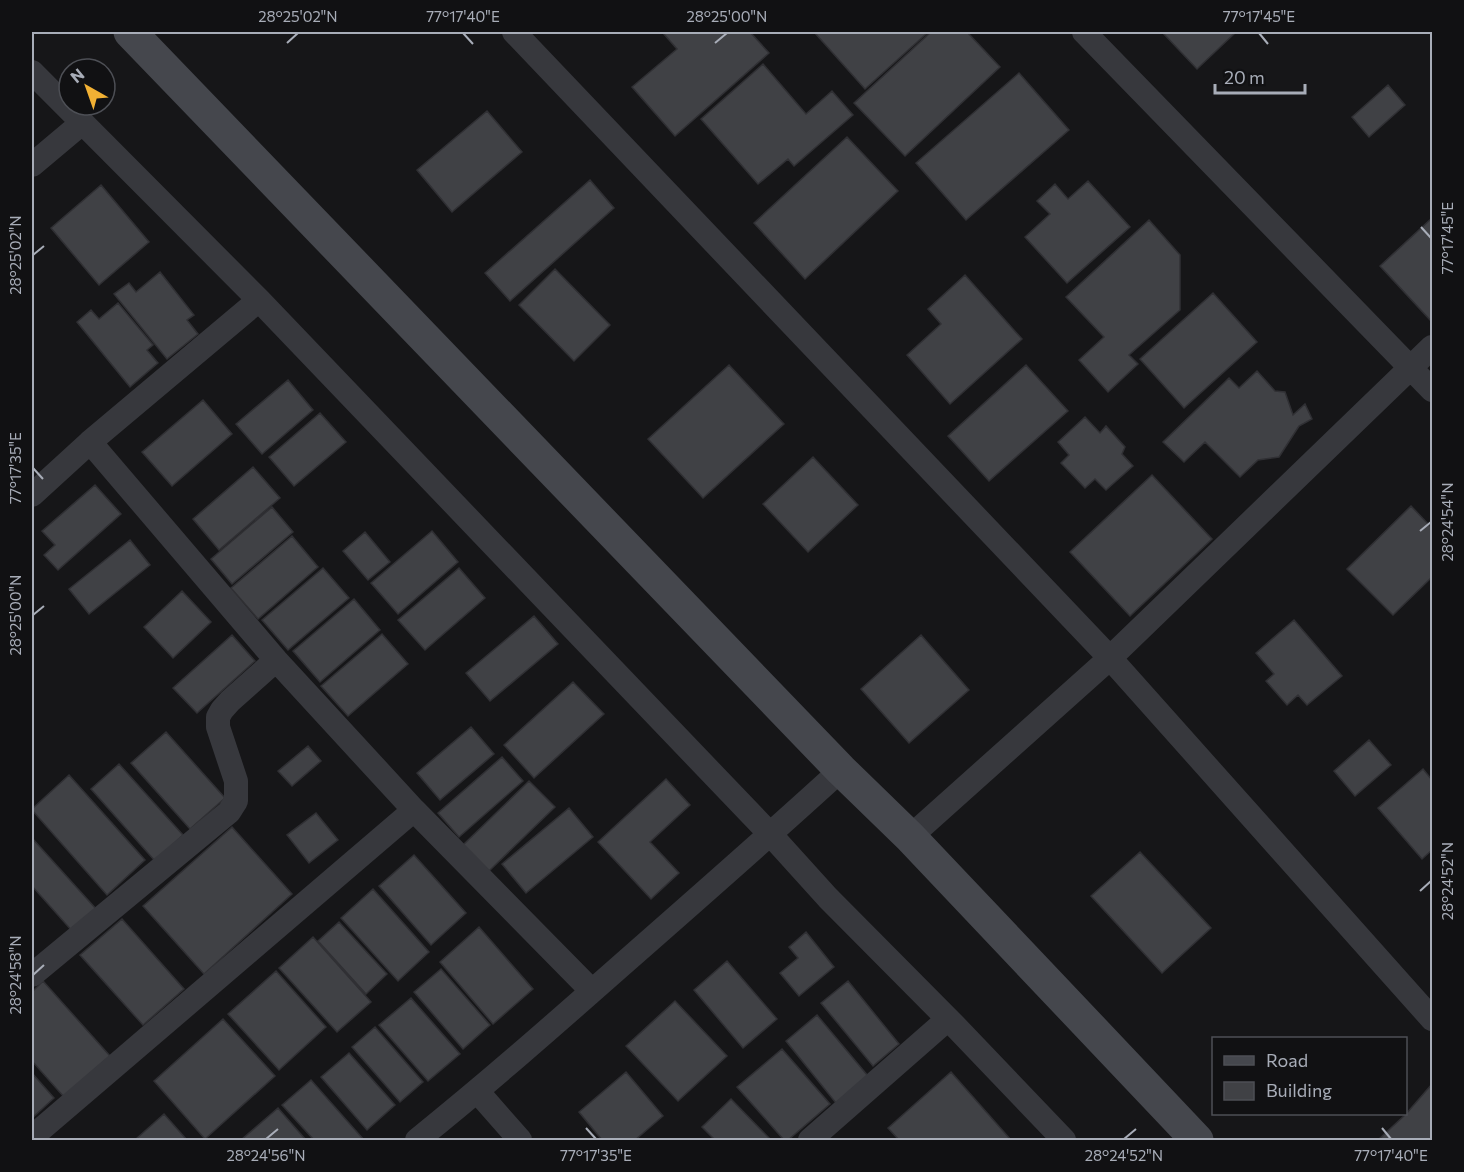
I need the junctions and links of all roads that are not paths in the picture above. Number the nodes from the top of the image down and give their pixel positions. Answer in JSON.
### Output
{"nodes":[{"id":1,"x":130,"y":32,"type":"edge"},
{"id":2,"x":513,"y":32,"type":"edge"},
{"id":3,"x":1084,"y":32,"type":"edge"},
{"id":4,"x":32,"y":72,"type":"edge"},
{"id":5,"x":82,"y":123,"type":"junction"},
{"id":6,"x":32,"y":165,"type":"edge"},
{"id":7,"x":259,"y":300,"type":"junction"},
{"id":8,"x":1432,"y":347,"type":"edge"},
{"id":9,"x":1411,"y":367,"type":"junction"},
{"id":10,"x":1432,"y":390,"type":"edge"},
{"id":11,"x":90,"y":442,"type":"junction"},
{"id":12,"x":32,"y":495,"type":"edge"},
{"id":13,"x":1110,"y":658,"type":"junction"},
{"id":14,"x":276,"y":660,"type":"junction"},
{"id":15,"x":841,"y":770,"type":"junction"},
{"id":16,"x":414,"y":810,"type":"junction"},
{"id":17,"x":771,"y":835,"type":"junction"},
{"id":18,"x":910,"y":837,"type":"junction"},
{"id":19,"x":32,"y":975,"type":"edge"},
{"id":20,"x":592,"y":991,"type":"junction"},
{"id":21,"x":948,"y":1019,"type":"junction"},
{"id":22,"x":1432,"y":1019,"type":"edge"},
{"id":23,"x":477,"y":1091,"type":"junction"},
{"id":24,"x":32,"y":1137,"type":"edge"},
{"id":25,"x":417,"y":1140,"type":"edge"},
{"id":26,"x":520,"y":1140,"type":"edge"},
{"id":27,"x":810,"y":1140,"type":"edge"},
{"id":28,"x":1064,"y":1140,"type":"edge"},
{"id":29,"x":1197,"y":1140,"type":"edge"}],
"edges":[{"from":1,"to":15,"type":"street"},
{"from":2,"to":13,"type":"street"},
{"from":3,"to":9,"type":"street"},
{"from":4,"to":5,"type":"street"},
{"from":5,"to":6,"type":"street"},
{"from":5,"to":7,"type":"street"},
{"from":7,"to":11,"type":"street"},
{"from":7,"to":17,"type":"street"},
{"from":8,"to":9,"type":"street"},
{"from":9,"to":10,"type":"street"},
{"from":9,"to":13,"type":"street"},
{"from":11,"to":12,"type":"street"},
{"from":11,"to":14,"type":"street"},
{"from":13,"to":18,"type":"street"},
{"from":13,"to":22,"type":"street"},
{"from":14,"to":16,"type":"street"},
{"from":14,"to":19,"type":"street"},
{"from":15,"to":17,"type":"street"},
{"from":15,"to":18,"type":"street"},
{"from":16,"to":20,"type":"street"},
{"from":16,"to":24,"type":"street"},
{"from":17,"to":20,"type":"street"},
{"from":17,"to":21,"type":"street"},
{"from":18,"to":29,"type":"street"},
{"from":20,"to":23,"type":"street"},
{"from":21,"to":27,"type":"street"},
{"from":21,"to":28,"type":"street"},
{"from":23,"to":25,"type":"street"},
{"from":23,"to":26,"type":"street"}]}
